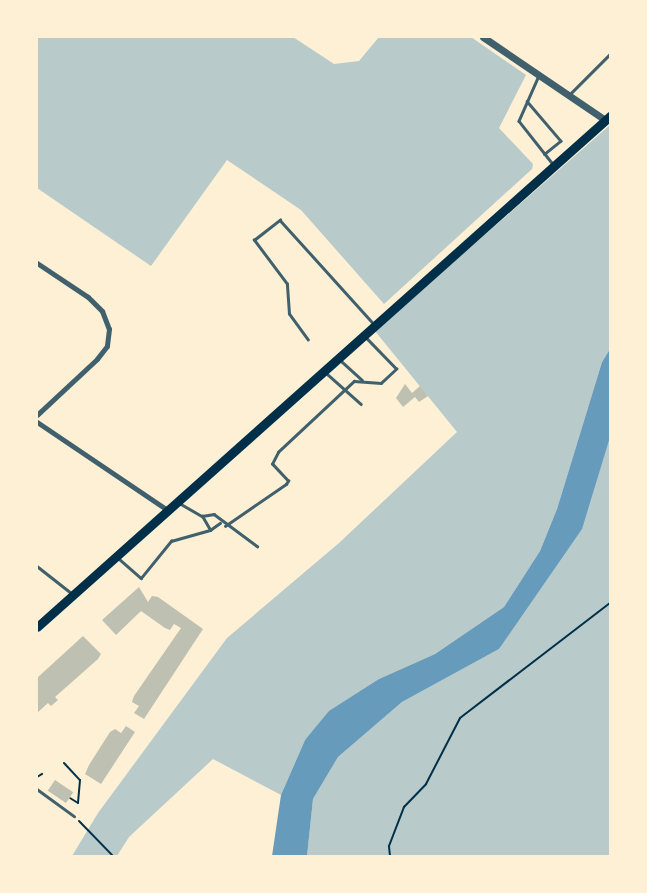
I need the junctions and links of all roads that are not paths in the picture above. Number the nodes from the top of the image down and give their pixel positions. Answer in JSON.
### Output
{"nodes":[{"id":1,"x":483,"y":37,"type":"edge"},
{"id":2,"x":610,"y":54,"type":"edge"},
{"id":3,"x":540,"y":75,"type":"junction"},
{"id":4,"x":569,"y":96,"type":"junction"},
{"id":5,"x":527,"y":101,"type":"junction"},
{"id":6,"x":608,"y":118,"type":"edge"},
{"id":7,"x":545,"y":154,"type":"junction"},
{"id":8,"x":554,"y":164,"type":"junction"},
{"id":9,"x":37,"y":263,"type":"edge"},
{"id":10,"x":374,"y":324,"type":"junction"},
{"id":11,"x":362,"y":334,"type":"junction"},
{"id":12,"x":308,"y":340,"type":"dead end"},
{"id":13,"x":337,"y":357,"type":"junction"},
{"id":14,"x":322,"y":370,"type":"junction"},
{"id":15,"x":362,"y":380,"type":"junction"},
{"id":16,"x":344,"y":390,"type":"junction"},
{"id":17,"x":361,"y":404,"type":"dead end"},
{"id":18,"x":37,"y":415,"type":"edge"},
{"id":19,"x":37,"y":422,"type":"edge"},
{"id":20,"x":175,"y":501,"type":"junction"},
{"id":21,"x":166,"y":509,"type":"junction"},
{"id":22,"x":202,"y":516,"type":"junction"},
{"id":23,"x":220,"y":523,"type":"junction"},
{"id":24,"x":225,"y":526,"type":"junction"},
{"id":25,"x":210,"y":530,"type":"junction"},
{"id":26,"x":257,"y":546,"type":"dead end"},
{"id":27,"x":115,"y":555,"type":"junction"},
{"id":28,"x":37,"y":566,"type":"edge"},
{"id":29,"x":72,"y":595,"type":"junction"},
{"id":30,"x":37,"y":627,"type":"edge"},
{"id":31,"x":37,"y":789,"type":"edge"},
{"id":32,"x":74,"y":816,"type":"road end"}],
"edges":[{"from":1,"to":3,"type":"street"},
{"from":2,"to":4,"type":"lane"},
{"from":3,"to":4,"type":"street"},
{"from":3,"to":5,"type":"lane"},
{"from":4,"to":6,"type":"street"},
{"from":5,"to":7,"type":"lane"},
{"from":5,"to":7,"type":"lane"},
{"from":6,"to":8,"type":"main road"},
{"from":7,"to":8,"type":"lane"},
{"from":8,"to":10,"type":"main road"},
{"from":9,"to":18,"type":"street"},
{"from":10,"to":11,"type":"main road"},
{"from":10,"to":12,"type":"lane"},
{"from":11,"to":13,"type":"main road"},
{"from":11,"to":15,"type":"lane"},
{"from":13,"to":14,"type":"main road"},
{"from":13,"to":15,"type":"lane"},
{"from":14,"to":16,"type":"lane"},
{"from":14,"to":20,"type":"main road"},
{"from":15,"to":16,"type":"lane"},
{"from":16,"to":17,"type":"lane"},
{"from":16,"to":24,"type":"lane"},
{"from":19,"to":21,"type":"street"},
{"from":20,"to":21,"type":"main road"},
{"from":20,"to":22,"type":"lane"},
{"from":21,"to":27,"type":"main road"},
{"from":22,"to":23,"type":"lane"},
{"from":22,"to":25,"type":"lane"},
{"from":23,"to":24,"type":"lane"},
{"from":23,"to":25,"type":"lane"},
{"from":24,"to":26,"type":"lane"},
{"from":25,"to":27,"type":"lane"},
{"from":27,"to":29,"type":"main road"},
{"from":28,"to":29,"type":"lane"},
{"from":29,"to":30,"type":"main road"},
{"from":31,"to":32,"type":"lane"}]}
